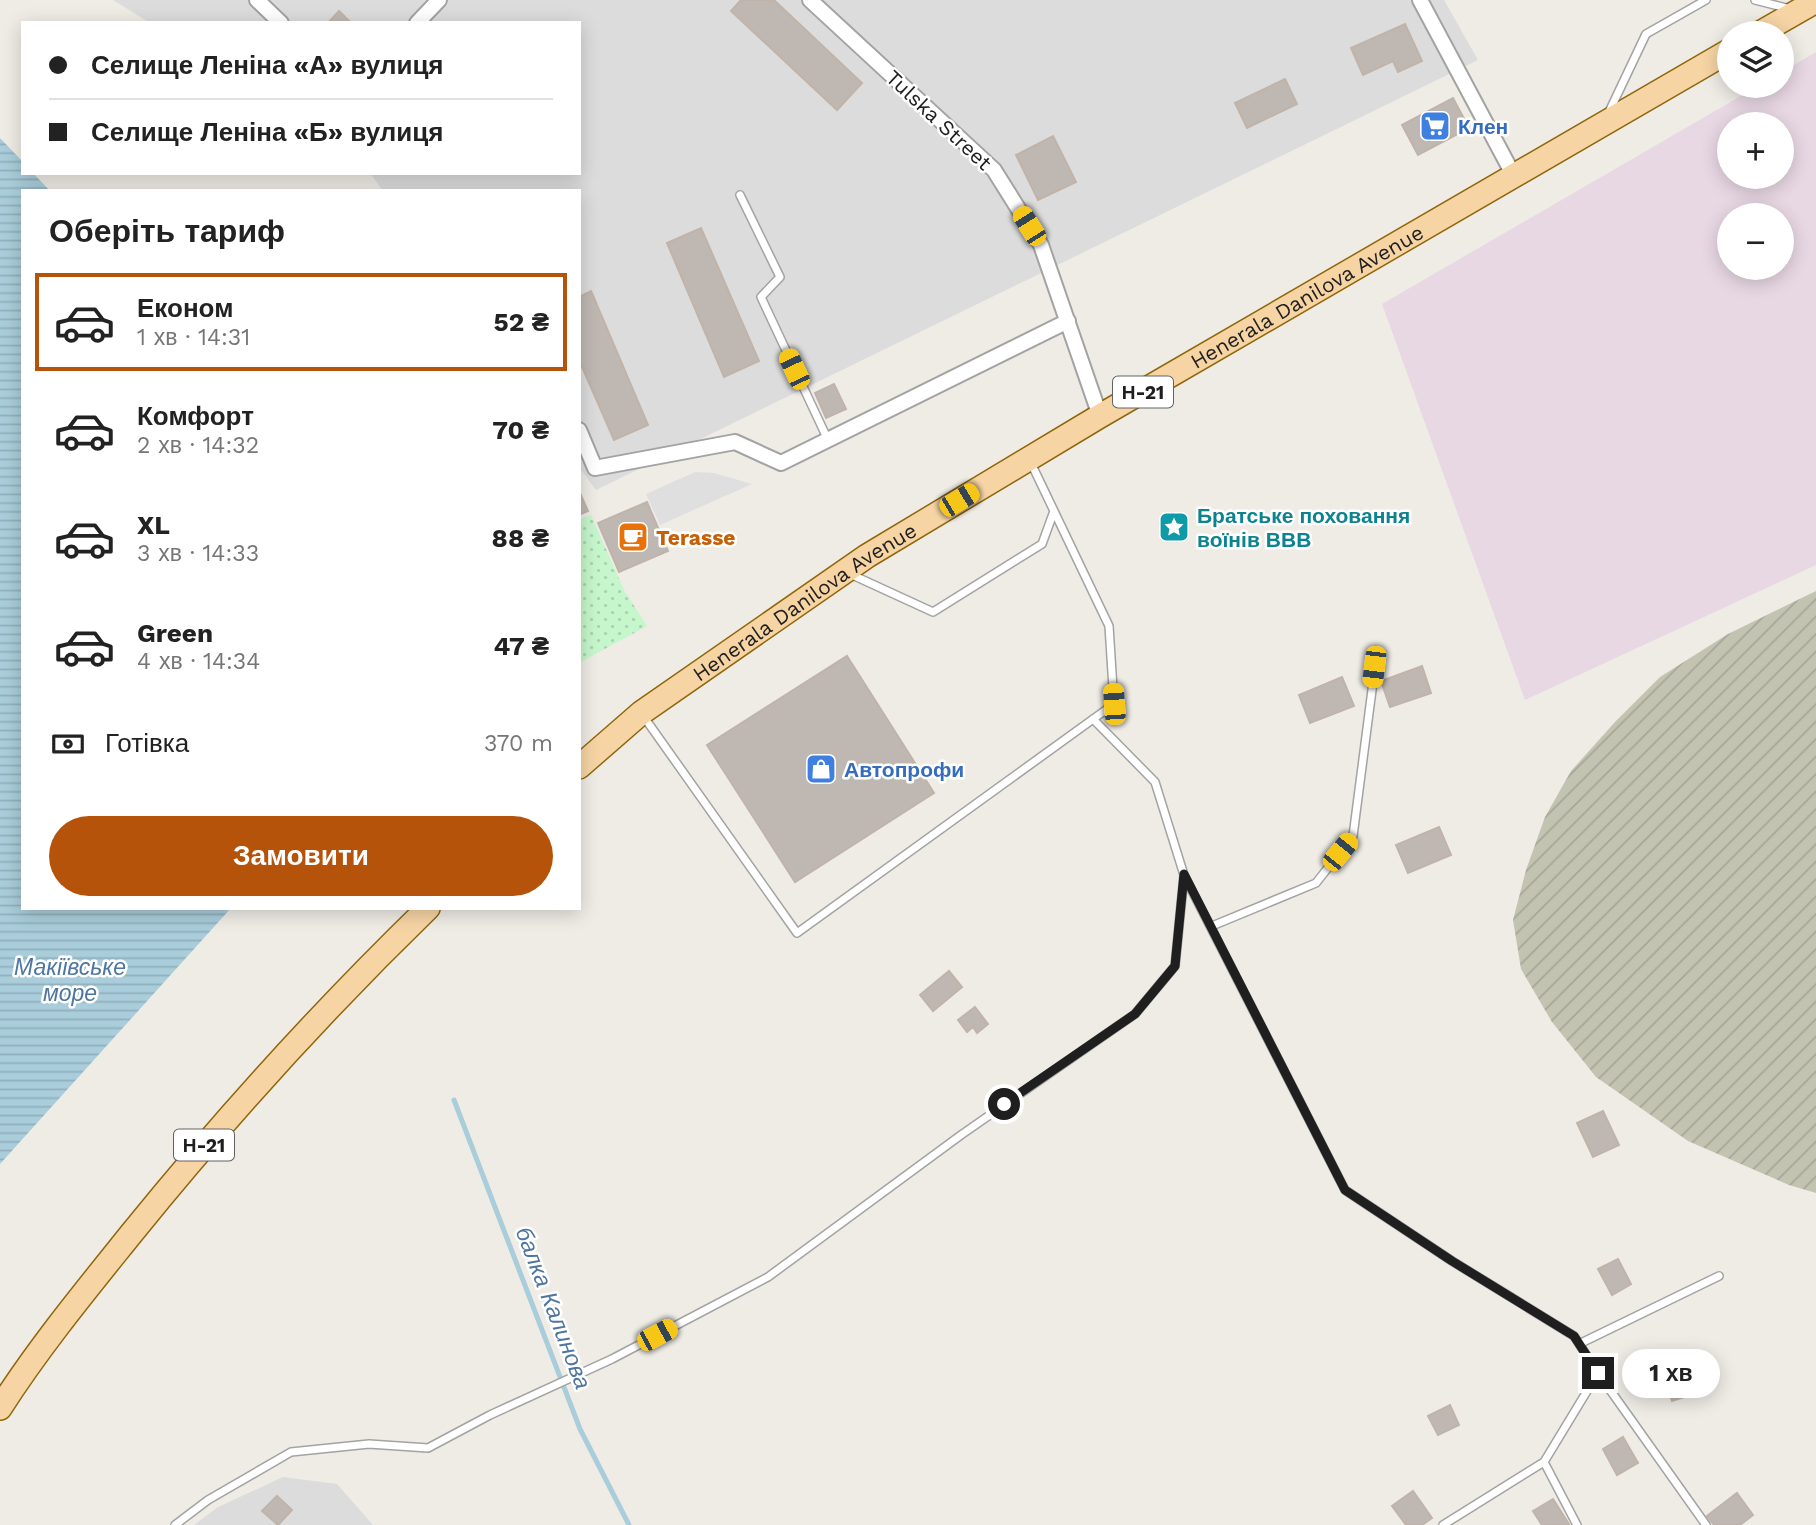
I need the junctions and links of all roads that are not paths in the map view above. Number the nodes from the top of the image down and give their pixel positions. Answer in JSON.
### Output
{"nodes":[{"id":1,"x":257,"y":0,"type":"edge"},
{"id":2,"x":439,"y":0,"type":"edge"},
{"id":3,"x":1420,"y":0,"type":"edge"},
{"id":4,"x":1706,"y":0,"type":"edge"},
{"id":5,"x":1755,"y":0,"type":"edge"},
{"id":6,"x":815,"y":1,"type":"edge"},
{"id":7,"x":1807,"y":6,"type":"edge"},
{"id":8,"x":279,"y":21,"type":"edge"},
{"id":9,"x":419,"y":21,"type":"edge"},
{"id":10,"x":1781,"y":21,"type":"edge"},
{"id":11,"x":1717,"y":58,"type":"edge"},
{"id":12,"x":1603,"y":125,"type":"junction"},
{"id":13,"x":1514,"y":176,"type":"junction"},
{"id":14,"x":740,"y":195,"type":"dead end"},
{"id":15,"x":1068,"y":321,"type":"junction"},
{"id":16,"x":1101,"y":416,"type":"junction"},
{"id":17,"x":581,"y":434,"type":"edge"},
{"id":18,"x":828,"y":441,"type":"junction"},
{"id":19,"x":1029,"y":459,"type":"junction"},
{"id":20,"x":1054,"y":511,"type":"junction"},
{"id":21,"x":844,"y":571,"type":"junction"},
{"id":22,"x":1374,"y":667,"type":"dead end"},
{"id":23,"x":641,"y":713,"type":"junction"},
{"id":24,"x":1093,"y":719,"type":"junction"},
{"id":25,"x":581,"y":765,"type":"edge"},
{"id":26,"x":1184,"y":874,"type":"junction"},
{"id":27,"x":426,"y":910,"type":"edge"},
{"id":28,"x":1212,"y":926,"type":"junction"},
{"id":29,"x":1719,"y":1276,"type":"dead end"},
{"id":30,"x":1579,"y":1344,"type":"junction"},
{"id":31,"x":1598,"y":1373,"type":"junction"},
{"id":32,"x":0,"y":1408,"type":"edge"},
{"id":33,"x":1544,"y":1462,"type":"junction"},
{"id":34,"x":175,"y":1525,"type":"edge"},
{"id":35,"x":1443,"y":1525,"type":"edge"},
{"id":36,"x":1577,"y":1525,"type":"edge"},
{"id":37,"x":1706,"y":1525,"type":"edge"}],
"edges":[{"from":1,"to":8,"type":"street"},
{"from":2,"to":9,"type":"street"},
{"from":3,"to":13,"type":"street"},
{"from":4,"to":12,"type":"lane"},
{"from":5,"to":7,"type":"lane"},
{"from":6,"to":15,"type":"street","name":"Tulska Street"},
{"from":7,"to":10,"type":"main road"},
{"from":11,"to":12,"type":"main road","name":"Henerala Danilova Avenue","number":"Н-21"},
{"from":12,"to":13,"type":"main road","name":"Henerala Danilova Avenue","number":"Н-21"},
{"from":13,"to":16,"type":"main road","name":"Henerala Danilova Avenue","number":"Н-21"},
{"from":14,"to":18,"type":"lane"},
{"from":15,"to":16,"type":"street","name":"Tulska Street"},
{"from":15,"to":18,"type":"street"},
{"from":16,"to":19,"type":"main road","name":"Henerala Danilova Avenue","number":"Н-21"},
{"from":17,"to":18,"type":"street"},
{"from":19,"to":20,"type":"lane"},
{"from":19,"to":21,"type":"main road","name":"Henerala Danilova Avenue","number":"Н-21"},
{"from":20,"to":21,"type":"lane"},
{"from":20,"to":24,"type":"lane"},
{"from":21,"to":23,"type":"main road","name":"Henerala Danilova Avenue","number":"Н-21"},
{"from":22,"to":28,"type":"lane"},
{"from":23,"to":24,"type":"lane"},
{"from":23,"to":25,"type":"main road","name":"Henerala Danilova Avenue","number":"Н-21"},
{"from":24,"to":26,"type":"lane"},
{"from":26,"to":28,"type":"lane"},
{"from":26,"to":34,"type":"lane"},
{"from":27,"to":32,"type":"main road","number":"Н-21"},
{"from":28,"to":30,"type":"lane"},
{"from":29,"to":30,"type":"lane"},
{"from":30,"to":31,"type":"lane"},
{"from":31,"to":33,"type":"lane"},
{"from":31,"to":37,"type":"lane"},
{"from":33,"to":35,"type":"lane"},
{"from":33,"to":36,"type":"lane"}]}
